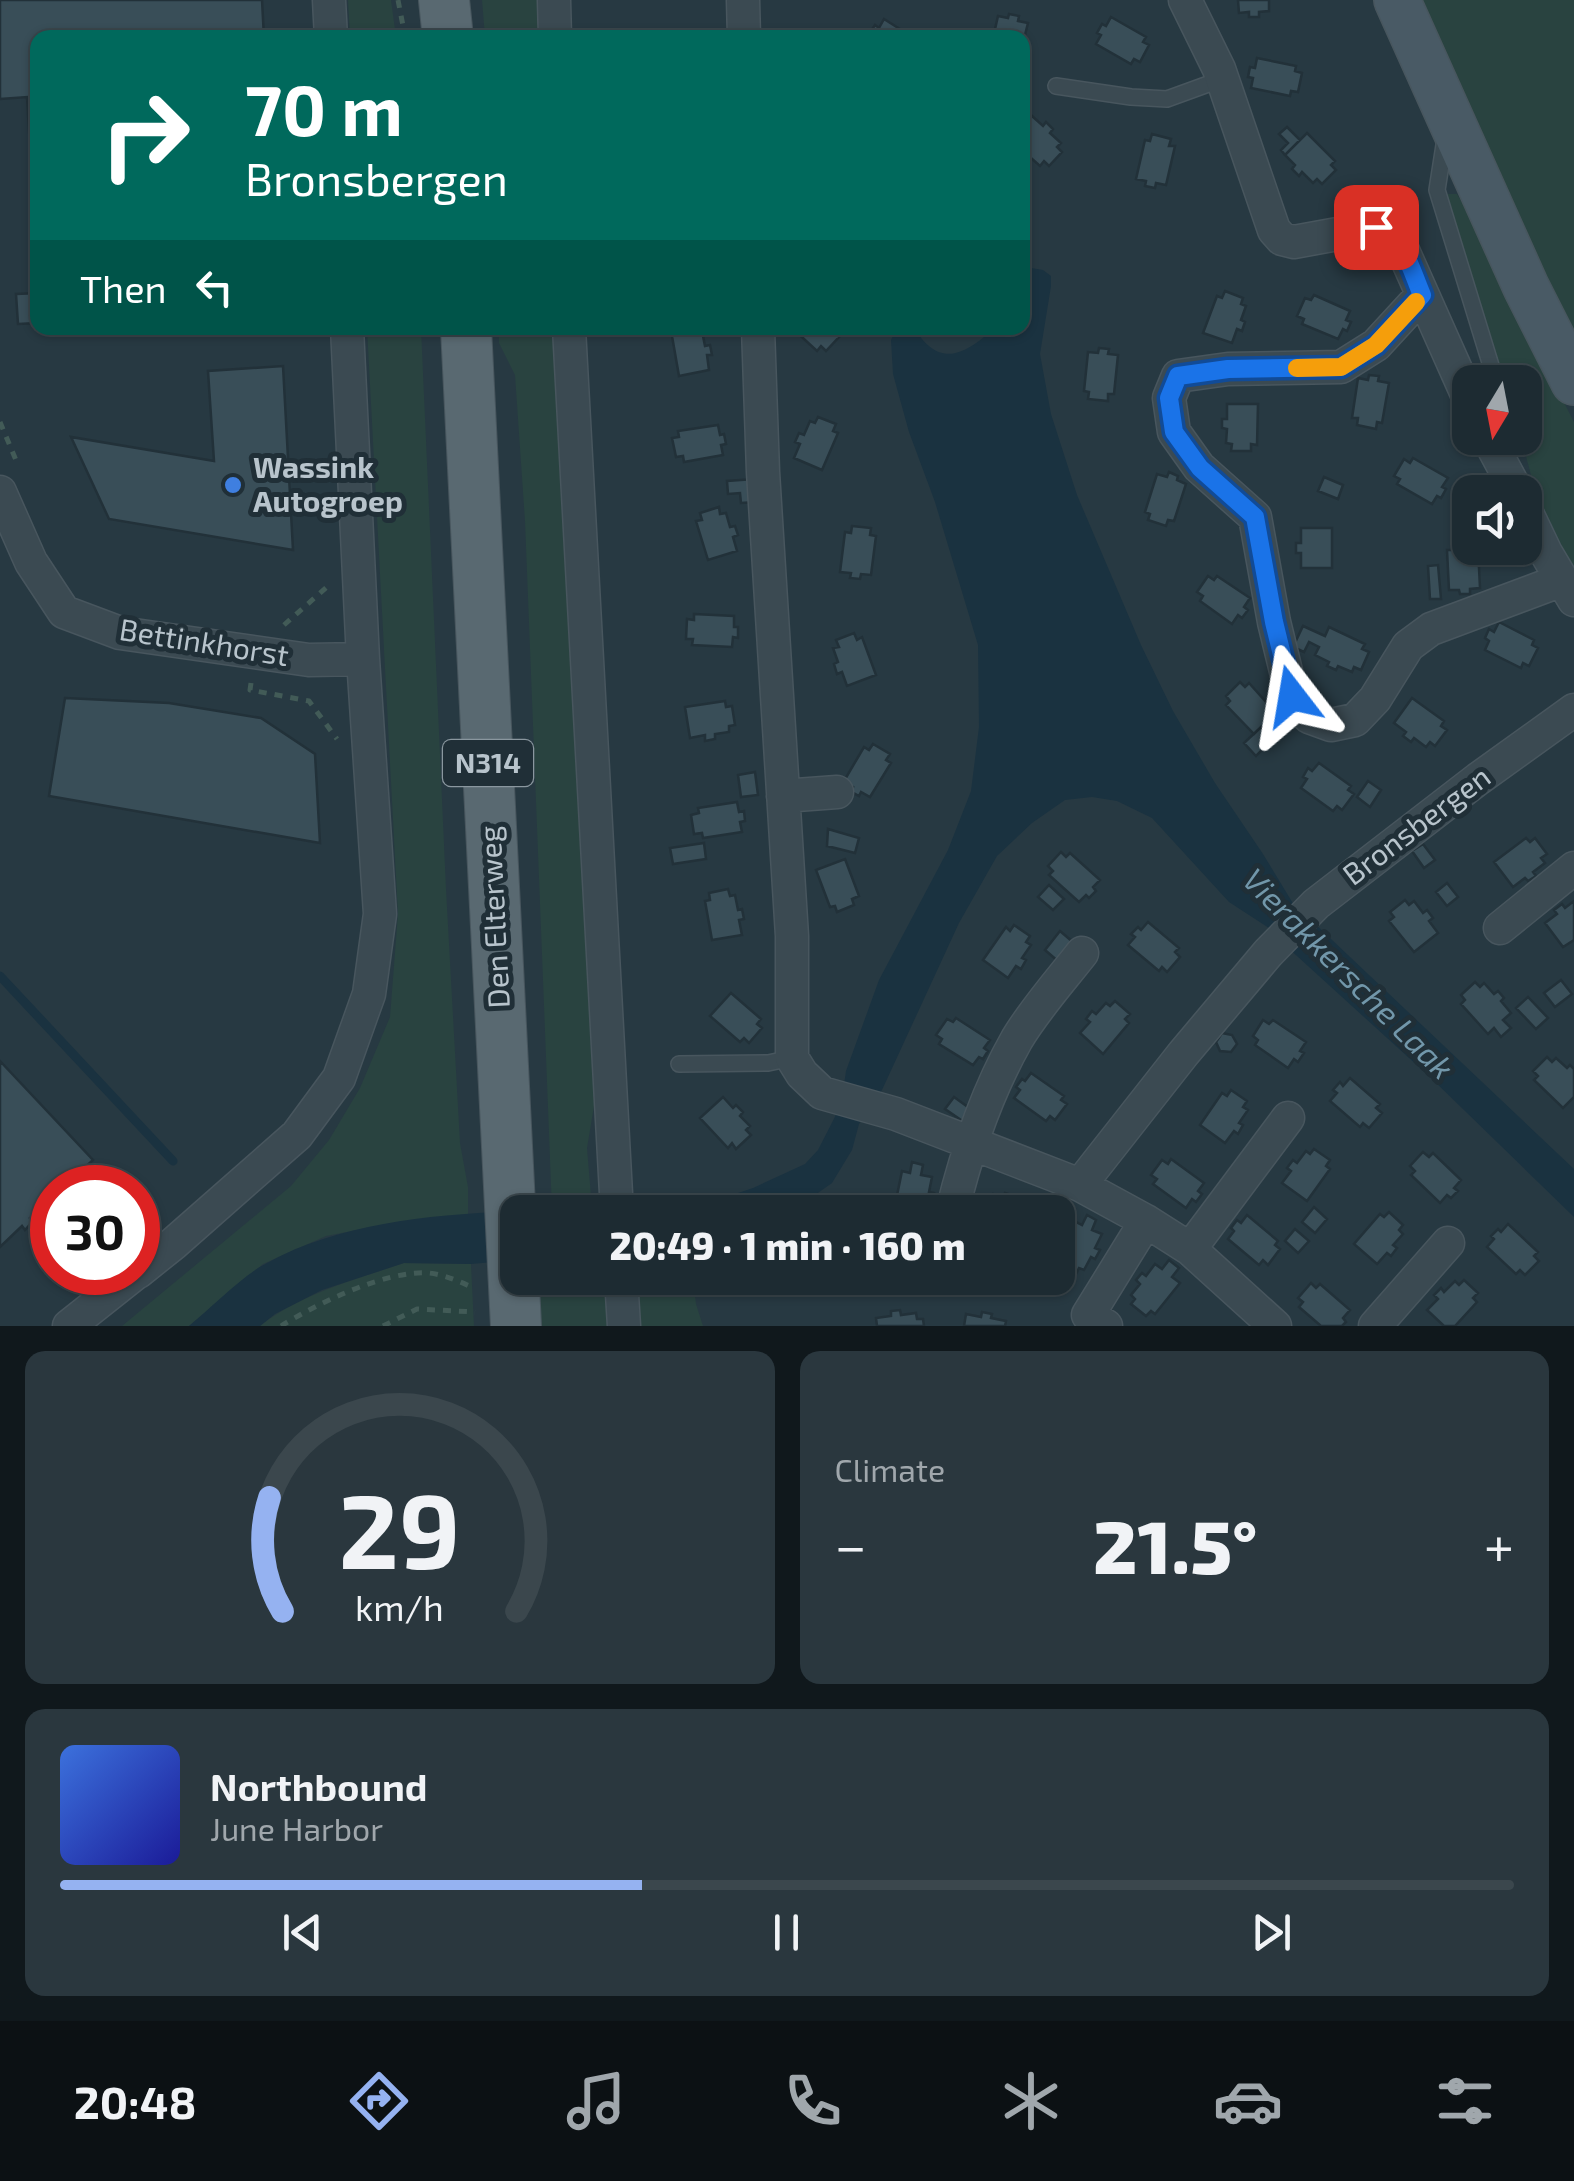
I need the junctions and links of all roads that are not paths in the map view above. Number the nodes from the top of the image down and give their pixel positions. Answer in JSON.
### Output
{"nodes":[{"id":1,"x":330,"y":0,"type":"edge"},
{"id":2,"x":444,"y":0,"type":"edge"},
{"id":3,"x":554,"y":0,"type":"edge"},
{"id":4,"x":743,"y":0,"type":"edge"},
{"id":5,"x":1185,"y":0,"type":"edge"},
{"id":6,"x":1397,"y":0,"type":"edge"},
{"id":7,"x":332,"y":30,"type":"edge"},
{"id":8,"x":447,"y":30,"type":"edge"},
{"id":9,"x":555,"y":30,"type":"edge"},
{"id":10,"x":744,"y":30,"type":"edge"},
{"id":11,"x":1222,"y":80,"type":"junction"},
{"id":12,"x":1056,"y":86,"type":"dead end"},
{"id":13,"x":1448,"y":115,"type":"junction"},
{"id":14,"x":1422,"y":295,"type":"junction"},
{"id":15,"x":347,"y":335,"type":"edge"},
{"id":16,"x":466,"y":335,"type":"edge"},
{"id":17,"x":569,"y":335,"type":"edge"},
{"id":18,"x":758,"y":335,"type":"edge"},
{"id":19,"x":1453,"y":365,"type":"edge"},
{"id":20,"x":1491,"y":365,"type":"edge"},
{"id":21,"x":1574,"y":382,"type":"edge"},
{"id":22,"x":12,"y":485,"type":"edge"},
{"id":23,"x":1542,"y":541,"type":"edge"},
{"id":24,"x":1568,"y":590,"type":"edge"},
{"id":25,"x":363,"y":659,"type":"junction"},
{"id":26,"x":1574,"y":710,"type":"edge"},
{"id":27,"x":837,"y":792,"type":"dead end"},
{"id":28,"x":783,"y":796,"type":"junction"},
{"id":29,"x":1574,"y":868,"type":"edge"},
{"id":30,"x":1500,"y":928,"type":"dead end"},
{"id":31,"x":1082,"y":953,"type":"dead end"},
{"id":32,"x":792,"y":1058,"type":"junction"},
{"id":33,"x":679,"y":1064,"type":"dead end"},
{"id":34,"x":1288,"y":1118,"type":"dead end"},
{"id":35,"x":974,"y":1142,"type":"junction"},
{"id":36,"x":1080,"y":1185,"type":"junction"},
{"id":37,"x":616,"y":1195,"type":"edge"},
{"id":38,"x":957,"y":1195,"type":"edge"},
{"id":39,"x":1146,"y":1221,"type":"junction"},
{"id":40,"x":1448,"y":1242,"type":"dead end"},
{"id":41,"x":1190,"y":1250,"type":"junction"},
{"id":42,"x":160,"y":1252,"type":"edge"},
{"id":43,"x":108,"y":1295,"type":"edge"},
{"id":44,"x":622,"y":1295,"type":"edge"},
{"id":45,"x":498,"y":1304,"type":"edge"},
{"id":46,"x":69,"y":1326,"type":"edge"},
{"id":47,"x":624,"y":1326,"type":"edge"},
{"id":48,"x":1106,"y":1326,"type":"edge"},
{"id":49,"x":1276,"y":1326,"type":"edge"},
{"id":50,"x":1375,"y":1326,"type":"edge"}],
"edges":[{"from":1,"to":7,"type":"street"},
{"from":2,"to":8,"type":"main road"},
{"from":3,"to":9,"type":"street"},
{"from":4,"to":10,"type":"street"},
{"from":5,"to":11,"type":"street"},
{"from":6,"to":13,"type":"street"},
{"from":11,"to":12,"type":"lane"},
{"from":11,"to":14,"type":"street"},
{"from":13,"to":20,"type":"lane"},
{"from":13,"to":21,"type":"street"},
{"from":14,"to":19,"type":"street"},
{"from":14,"to":24,"type":"street"},
{"from":15,"to":25,"type":"street"},
{"from":16,"to":45,"type":"main road","name":"Den Elterweg","number":"N314"},
{"from":17,"to":37,"type":"street"},
{"from":18,"to":28,"type":"street"},
{"from":22,"to":25,"type":"street","name":"Bettinkhorst"},
{"from":23,"to":24,"type":"street"},
{"from":25,"to":42,"type":"street"},
{"from":26,"to":36,"type":"street","name":"Bronsbergen"},
{"from":27,"to":28,"type":"street"},
{"from":28,"to":32,"type":"street"},
{"from":29,"to":30,"type":"street"},
{"from":31,"to":35,"type":"street"},
{"from":32,"to":33,"type":"lane"},
{"from":32,"to":35,"type":"street"},
{"from":34,"to":41,"type":"street"},
{"from":35,"to":36,"type":"street"},
{"from":35,"to":38,"type":"street"},
{"from":36,"to":39,"type":"street"},
{"from":39,"to":41,"type":"street"},
{"from":39,"to":48,"type":"street"},
{"from":40,"to":50,"type":"street"},
{"from":41,"to":49,"type":"street"},
{"from":43,"to":46,"type":"street"},
{"from":44,"to":47,"type":"street"}]}
